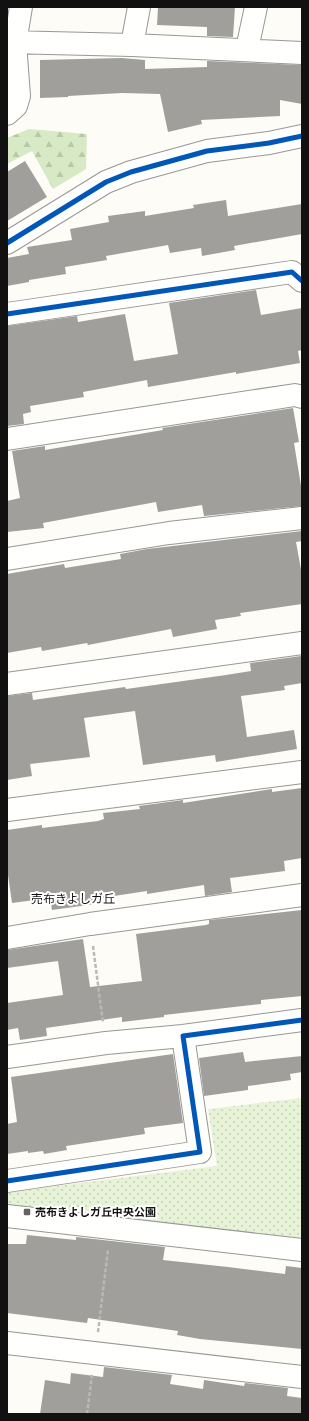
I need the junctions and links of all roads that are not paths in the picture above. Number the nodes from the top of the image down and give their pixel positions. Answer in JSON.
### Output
{"nodes":[{"id":1,"x":21,"y":7,"type":"edge"},
{"id":2,"x":139,"y":7,"type":"edge"},
{"id":3,"x":256,"y":7,"type":"edge"},
{"id":4,"x":11,"y":42,"type":"edge"},
{"id":5,"x":132,"y":45,"type":"junction"},
{"id":6,"x":247,"y":49,"type":"junction"},
{"id":7,"x":302,"y":53,"type":"edge"},
{"id":8,"x":7,"y":114,"type":"edge"},
{"id":9,"x":302,"y":136,"type":"edge"},
{"id":10,"x":7,"y":243,"type":"edge"},
{"id":11,"x":302,"y":281,"type":"edge"},
{"id":12,"x":7,"y":314,"type":"edge"},
{"id":13,"x":302,"y":397,"type":"edge"},
{"id":14,"x":7,"y":440,"type":"edge"},
{"id":15,"x":302,"y":518,"type":"edge"},
{"id":16,"x":7,"y":559,"type":"edge"},
{"id":17,"x":302,"y":643,"type":"edge"},
{"id":18,"x":7,"y":684,"type":"edge"},
{"id":19,"x":302,"y":772,"type":"edge"},
{"id":20,"x":7,"y":810,"type":"edge"},
{"id":21,"x":302,"y":895,"type":"edge"},
{"id":22,"x":7,"y":938,"type":"edge"},
{"id":23,"x":302,"y":1020,"type":"edge"},
{"id":24,"x":183,"y":1036,"type":"junction"},
{"id":25,"x":7,"y":1057,"type":"edge"},
{"id":26,"x":7,"y":1181,"type":"edge"},
{"id":27,"x":7,"y":1216,"type":"edge"},
{"id":28,"x":302,"y":1250,"type":"edge"},
{"id":29,"x":7,"y":1343,"type":"edge"},
{"id":30,"x":302,"y":1377,"type":"edge"}],
"edges":[{"from":1,"to":4,"type":"street"},
{"from":2,"to":5,"type":"street"},
{"from":3,"to":6,"type":"street"},
{"from":4,"to":5,"type":"street"},
{"from":4,"to":8,"type":"street"},
{"from":5,"to":6,"type":"street"},
{"from":6,"to":7,"type":"street"},
{"from":9,"to":10,"type":"street"},
{"from":11,"to":12,"type":"street"},
{"from":13,"to":14,"type":"street"},
{"from":15,"to":16,"type":"street"},
{"from":17,"to":18,"type":"street"},
{"from":19,"to":20,"type":"street"},
{"from":21,"to":22,"type":"street"},
{"from":23,"to":24,"type":"street"},
{"from":24,"to":25,"type":"street"},
{"from":24,"to":26,"type":"street"},
{"from":27,"to":28,"type":"street"},
{"from":29,"to":30,"type":"street"}]}
